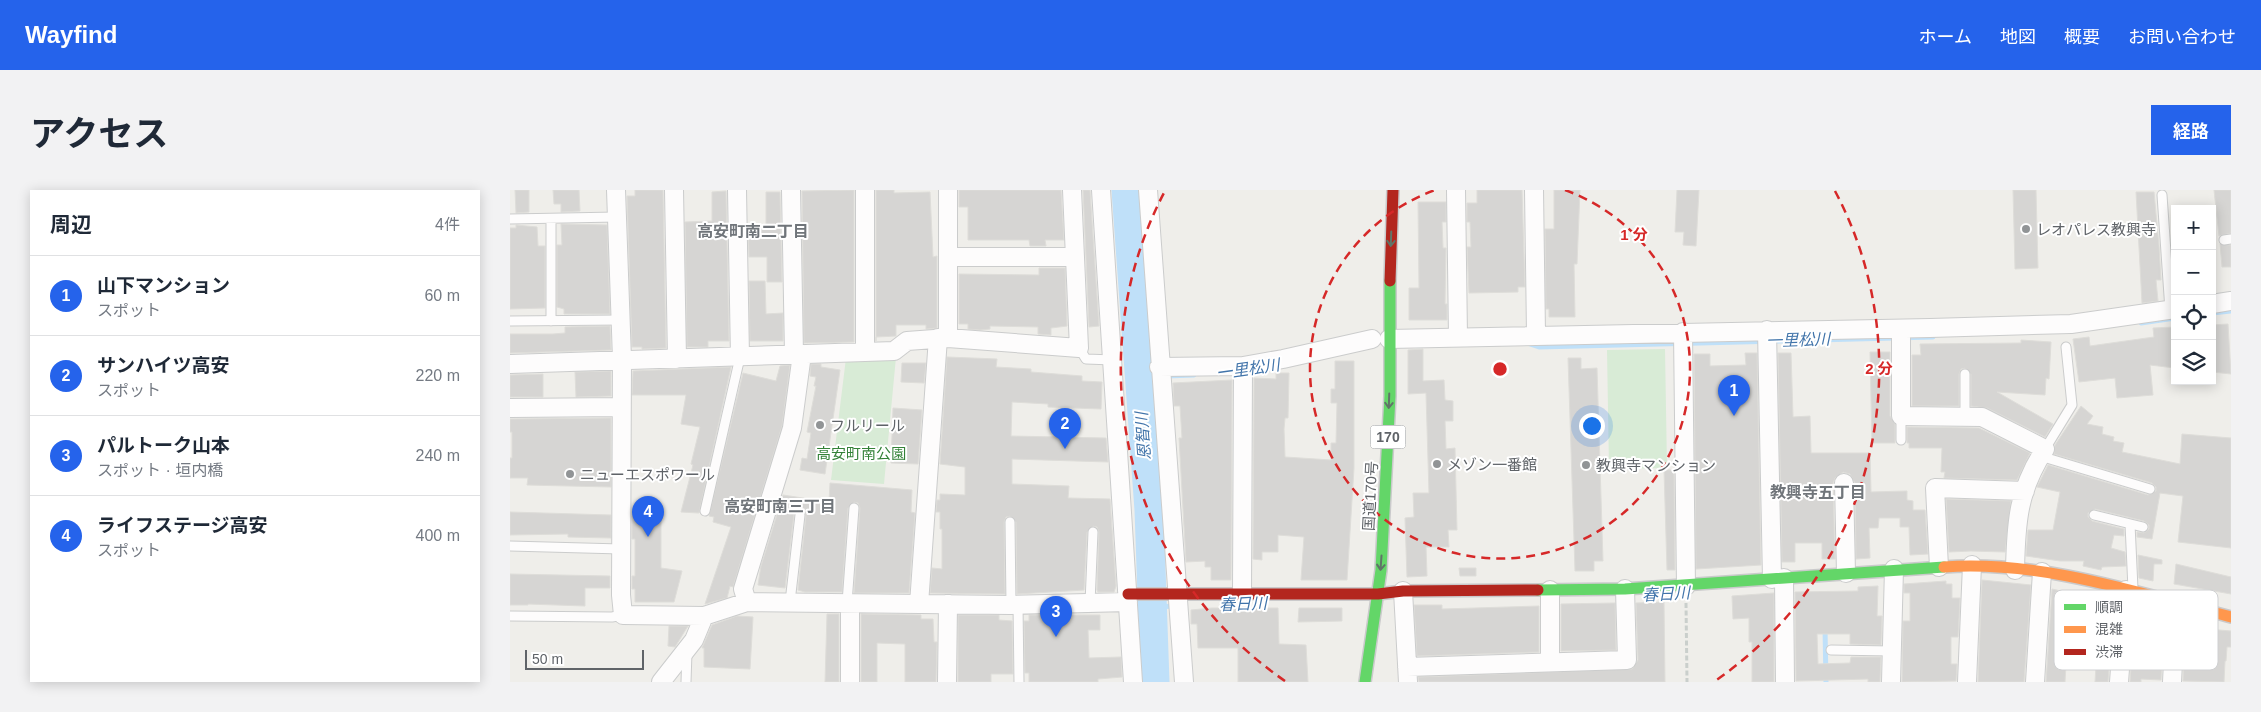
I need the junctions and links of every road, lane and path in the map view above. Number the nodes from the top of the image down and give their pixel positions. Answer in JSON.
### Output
{"nodes":[{"id":1,"x":616,"y":190,"type":"edge"},
{"id":2,"x":674,"y":190,"type":"edge"},
{"id":3,"x":737,"y":190,"type":"edge"},
{"id":4,"x":791,"y":190,"type":"edge"},
{"id":5,"x":864,"y":190,"type":"edge"},
{"id":6,"x":948,"y":190,"type":"edge"},
{"id":7,"x":1072,"y":190,"type":"edge"},
{"id":8,"x":1101,"y":190,"type":"edge"},
{"id":9,"x":1148,"y":190,"type":"edge"},
{"id":10,"x":1393,"y":190,"type":"edge"},
{"id":11,"x":1456,"y":190,"type":"edge"},
{"id":12,"x":1534,"y":190,"type":"edge"},
{"id":13,"x":2162,"y":195,"type":"dead end"},
{"id":14,"x":617,"y":217,"type":"junction"},
{"id":15,"x":551,"y":218,"type":"junction"},
{"id":16,"x":510,"y":220,"type":"edge"},
{"id":17,"x":948,"y":257,"type":"junction"},
{"id":18,"x":1075,"y":257,"type":"junction"},
{"id":19,"x":2171,"y":298,"type":"edge"},
{"id":20,"x":2231,"y":301,"type":"edge"},
{"id":21,"x":2216,"y":303,"type":"edge"},
{"id":22,"x":2171,"y":310,"type":"edge"},
{"id":23,"x":620,"y":320,"type":"junction"},
{"id":24,"x":510,"y":321,"type":"edge"},
{"id":25,"x":552,"y":321,"type":"junction"},
{"id":26,"x":1536,"y":334,"type":"junction"},
{"id":27,"x":1901,"y":335,"type":"junction"},
{"id":28,"x":1458,"y":336,"type":"junction"},
{"id":29,"x":943,"y":338,"type":"junction"},
{"id":30,"x":1767,"y":338,"type":"junction"},
{"id":31,"x":1372,"y":339,"type":"dead end"},
{"id":32,"x":1390,"y":339,"type":"junction"},
{"id":33,"x":1683,"y":339,"type":"junction"},
{"id":34,"x":2066,"y":347,"type":"dead end"},
{"id":35,"x":1079,"y":348,"type":"junction"},
{"id":36,"x":866,"y":352,"type":"junction"},
{"id":37,"x":798,"y":354,"type":"junction"},
{"id":38,"x":740,"y":357,"type":"junction"},
{"id":39,"x":622,"y":359,"type":"junction"},
{"id":40,"x":677,"y":359,"type":"junction"},
{"id":41,"x":1112,"y":360,"type":"junction"},
{"id":42,"x":510,"y":364,"type":"edge"},
{"id":43,"x":1243,"y":372,"type":"junction"},
{"id":44,"x":1160,"y":373,"type":"junction"},
{"id":45,"x":1965,"y":374,"type":"dead end"},
{"id":46,"x":622,"y":407,"type":"junction"},
{"id":47,"x":510,"y":408,"type":"edge"},
{"id":48,"x":1901,"y":416,"type":"junction"},
{"id":49,"x":1965,"y":417,"type":"junction"},
{"id":50,"x":1901,"y":440,"type":"dead end"},
{"id":51,"x":2042,"y":452,"type":"junction"},
{"id":52,"x":1844,"y":483,"type":"dead end"},
{"id":53,"x":2150,"y":489,"type":"dead end"},
{"id":54,"x":2025,"y":491,"type":"junction"},
{"id":55,"x":854,"y":508,"type":"dead end"},
{"id":56,"x":705,"y":512,"type":"dead end"},
{"id":57,"x":2094,"y":515,"type":"dead end"},
{"id":58,"x":800,"y":516,"type":"dead end"},
{"id":59,"x":1010,"y":522,"type":"dead end"},
{"id":60,"x":2130,"y":524,"type":"junction"},
{"id":61,"x":2143,"y":528,"type":"dead end"},
{"id":62,"x":1093,"y":532,"type":"dead end"},
{"id":63,"x":510,"y":546,"type":"edge"},
{"id":64,"x":621,"y":548,"type":"junction"},
{"id":65,"x":1972,"y":565,"type":"junction"},
{"id":66,"x":1939,"y":567,"type":"junction"},
{"id":67,"x":1894,"y":569,"type":"junction"},
{"id":68,"x":2015,"y":570,"type":"junction"},
{"id":69,"x":2042,"y":572,"type":"junction"},
{"id":70,"x":1846,"y":573,"type":"junction"},
{"id":71,"x":1781,"y":583,"type":"junction"},
{"id":72,"x":1686,"y":586,"type":"junction"},
{"id":73,"x":1361,"y":589,"type":"junction"},
{"id":74,"x":1625,"y":589,"type":"junction"},
{"id":75,"x":1550,"y":590,"type":"junction"},
{"id":76,"x":2129,"y":590,"type":"joint"},
{"id":77,"x":1403,"y":591,"type":"junction"},
{"id":78,"x":1242,"y":593,"type":"junction"},
{"id":79,"x":1378,"y":594,"type":"junction"},
{"id":80,"x":1128,"y":598,"type":"junction"},
{"id":81,"x":1178,"y":600,"type":"junction"},
{"id":82,"x":747,"y":602,"type":"junction"},
{"id":83,"x":790,"y":602,"type":"junction"},
{"id":84,"x":849,"y":603,"type":"junction"},
{"id":85,"x":1090,"y":603,"type":"junction"},
{"id":86,"x":920,"y":604,"type":"junction"},
{"id":87,"x":948,"y":604,"type":"junction"},
{"id":88,"x":1015,"y":605,"type":"junction"},
{"id":89,"x":1359,"y":608,"type":"dead end"},
{"id":90,"x":2218,"y":614,"type":"edge"},
{"id":91,"x":623,"y":615,"type":"junction"},
{"id":92,"x":510,"y":616,"type":"edge"},
{"id":93,"x":704,"y":616,"type":"junction"},
{"id":94,"x":2231,"y":617,"type":"edge"},
{"id":95,"x":687,"y":649,"type":"junction"},
{"id":96,"x":1831,"y":650,"type":"dead end"},
{"id":97,"x":1892,"y":651,"type":"junction"},
{"id":98,"x":1550,"y":662,"type":"junction"},
{"id":99,"x":1407,"y":674,"type":"edge"},
{"id":100,"x":661,"y":682,"type":"edge"},
{"id":101,"x":686,"y":682,"type":"edge"},
{"id":102,"x":850,"y":682,"type":"edge"},
{"id":103,"x":947,"y":682,"type":"edge"},
{"id":104,"x":1018,"y":682,"type":"edge"},
{"id":105,"x":1133,"y":682,"type":"edge"},
{"id":106,"x":1184,"y":682,"type":"edge"},
{"id":107,"x":1364,"y":682,"type":"edge"},
{"id":108,"x":1688,"y":682,"type":"edge"},
{"id":109,"x":1785,"y":682,"type":"edge"},
{"id":110,"x":1891,"y":682,"type":"edge"},
{"id":111,"x":1966,"y":682,"type":"edge"},
{"id":112,"x":2035,"y":682,"type":"edge"}],
"edges":[{"from":1,"to":14,"type":"street"},
{"from":2,"to":40,"type":"street"},
{"from":3,"to":38,"type":"street"},
{"from":4,"to":37,"type":"street"},
{"from":5,"to":36,"type":"street"},
{"from":6,"to":17,"type":"street"},
{"from":7,"to":18,"type":"street"},
{"from":8,"to":41,"type":"street"},
{"from":9,"to":44,"type":"street"},
{"from":10,"to":32,"type":"main road","name":"国道170号","number":"170","one_way":true},
{"from":11,"to":28,"type":"street"},
{"from":12,"to":26,"type":"street"},
{"from":13,"to":19,"type":"lane"},
{"from":14,"to":15,"type":"lane"},
{"from":14,"to":23,"type":"street"},
{"from":15,"to":16,"type":"lane"},
{"from":15,"to":25,"type":"lane"},
{"from":17,"to":18,"type":"street"},
{"from":17,"to":29,"type":"street"},
{"from":18,"to":35,"type":"street"},
{"from":20,"to":21,"type":"street"},
{"from":22,"to":27,"type":"street"},
{"from":23,"to":25,"type":"lane"},
{"from":23,"to":39,"type":"street"},
{"from":24,"to":25,"type":"lane"},
{"from":26,"to":28,"type":"street"},
{"from":26,"to":33,"type":"street"},
{"from":27,"to":30,"type":"street"},
{"from":27,"to":48,"type":"street"},
{"from":28,"to":32,"type":"street"},
{"from":29,"to":35,"type":"street"},
{"from":29,"to":36,"type":"street"},
{"from":29,"to":86,"type":"street"},
{"from":30,"to":33,"type":"street"},
{"from":30,"to":71,"type":"street"},
{"from":31,"to":43,"type":"street"},
{"from":32,"to":79,"type":"main road","name":"国道170号","number":"170","one_way":true},
{"from":33,"to":72,"type":"street"},
{"from":34,"to":51,"type":"lane"},
{"from":35,"to":41,"type":"lane"},
{"from":36,"to":37,"type":"street"},
{"from":37,"to":38,"type":"street"},
{"from":37,"to":82,"type":"street"},
{"from":38,"to":40,"type":"street"},
{"from":38,"to":56,"type":"lane"},
{"from":39,"to":40,"type":"street"},
{"from":39,"to":42,"type":"street"},
{"from":39,"to":46,"type":"street"},
{"from":41,"to":80,"type":"street"},
{"from":43,"to":44,"type":"street"},
{"from":43,"to":78,"type":"street"},
{"from":44,"to":81,"type":"street"},
{"from":45,"to":49,"type":"lane"},
{"from":46,"to":47,"type":"street"},
{"from":46,"to":64,"type":"street"},
{"from":48,"to":49,"type":"street"},
{"from":48,"to":50,"type":"lane"},
{"from":49,"to":51,"type":"street"},
{"from":51,"to":53,"type":"lane"},
{"from":51,"to":54,"type":"street"},
{"from":52,"to":70,"type":"street"},
{"from":54,"to":66,"type":"street"},
{"from":54,"to":68,"type":"street"},
{"from":55,"to":84,"type":"lane"},
{"from":57,"to":60,"type":"lane"},
{"from":58,"to":83,"type":"lane"},
{"from":59,"to":88,"type":"lane"},
{"from":60,"to":61,"type":"lane"},
{"from":60,"to":76,"type":"lane"},
{"from":62,"to":85,"type":"lane"},
{"from":63,"to":64,"type":"lane"},
{"from":64,"to":91,"type":"street"},
{"from":65,"to":66,"type":"main road"},
{"from":65,"to":68,"type":"main road"},
{"from":65,"to":111,"type":"street"},
{"from":66,"to":67,"type":"main road"},
{"from":67,"to":70,"type":"main road"},
{"from":67,"to":97,"type":"street"},
{"from":68,"to":69,"type":"main road"},
{"from":69,"to":76,"type":"main road"},
{"from":69,"to":112,"type":"street"},
{"from":70,"to":71,"type":"main road"},
{"from":71,"to":72,"type":"main road"},
{"from":71,"to":109,"type":"street"},
{"from":72,"to":74,"type":"main road"},
{"from":72,"to":108,"type":"path"},
{"from":73,"to":78,"type":"main road"},
{"from":73,"to":79,"type":"main road"},
{"from":73,"to":89,"type":"main road"},
{"from":74,"to":75,"type":"main road"},
{"from":74,"to":98,"type":"street"},
{"from":75,"to":77,"type":"main road"},
{"from":75,"to":98,"type":"street"},
{"from":77,"to":79,"type":"main road"},
{"from":77,"to":99,"type":"street"},
{"from":78,"to":81,"type":"main road"},
{"from":79,"to":107,"type":"main road","name":"国道170号","number":"170"},
{"from":80,"to":81,"type":"main road"},
{"from":80,"to":85,"type":"street"},
{"from":80,"to":105,"type":"street"},
{"from":81,"to":106,"type":"street"},
{"from":82,"to":83,"type":"street"},
{"from":82,"to":93,"type":"street"},
{"from":83,"to":84,"type":"street"},
{"from":84,"to":86,"type":"street"},
{"from":84,"to":102,"type":"street"},
{"from":85,"to":88,"type":"street"},
{"from":86,"to":87,"type":"street"},
{"from":87,"to":88,"type":"street"},
{"from":87,"to":103,"type":"street"},
{"from":88,"to":104,"type":"lane"},
{"from":90,"to":94,"type":"main road"},
{"from":91,"to":92,"type":"lane"},
{"from":91,"to":93,"type":"street"},
{"from":93,"to":95,"type":"street"},
{"from":95,"to":100,"type":"street"},
{"from":95,"to":101,"type":"lane"},
{"from":96,"to":97,"type":"lane"},
{"from":97,"to":110,"type":"street"},
{"from":98,"to":99,"type":"street"}]}
